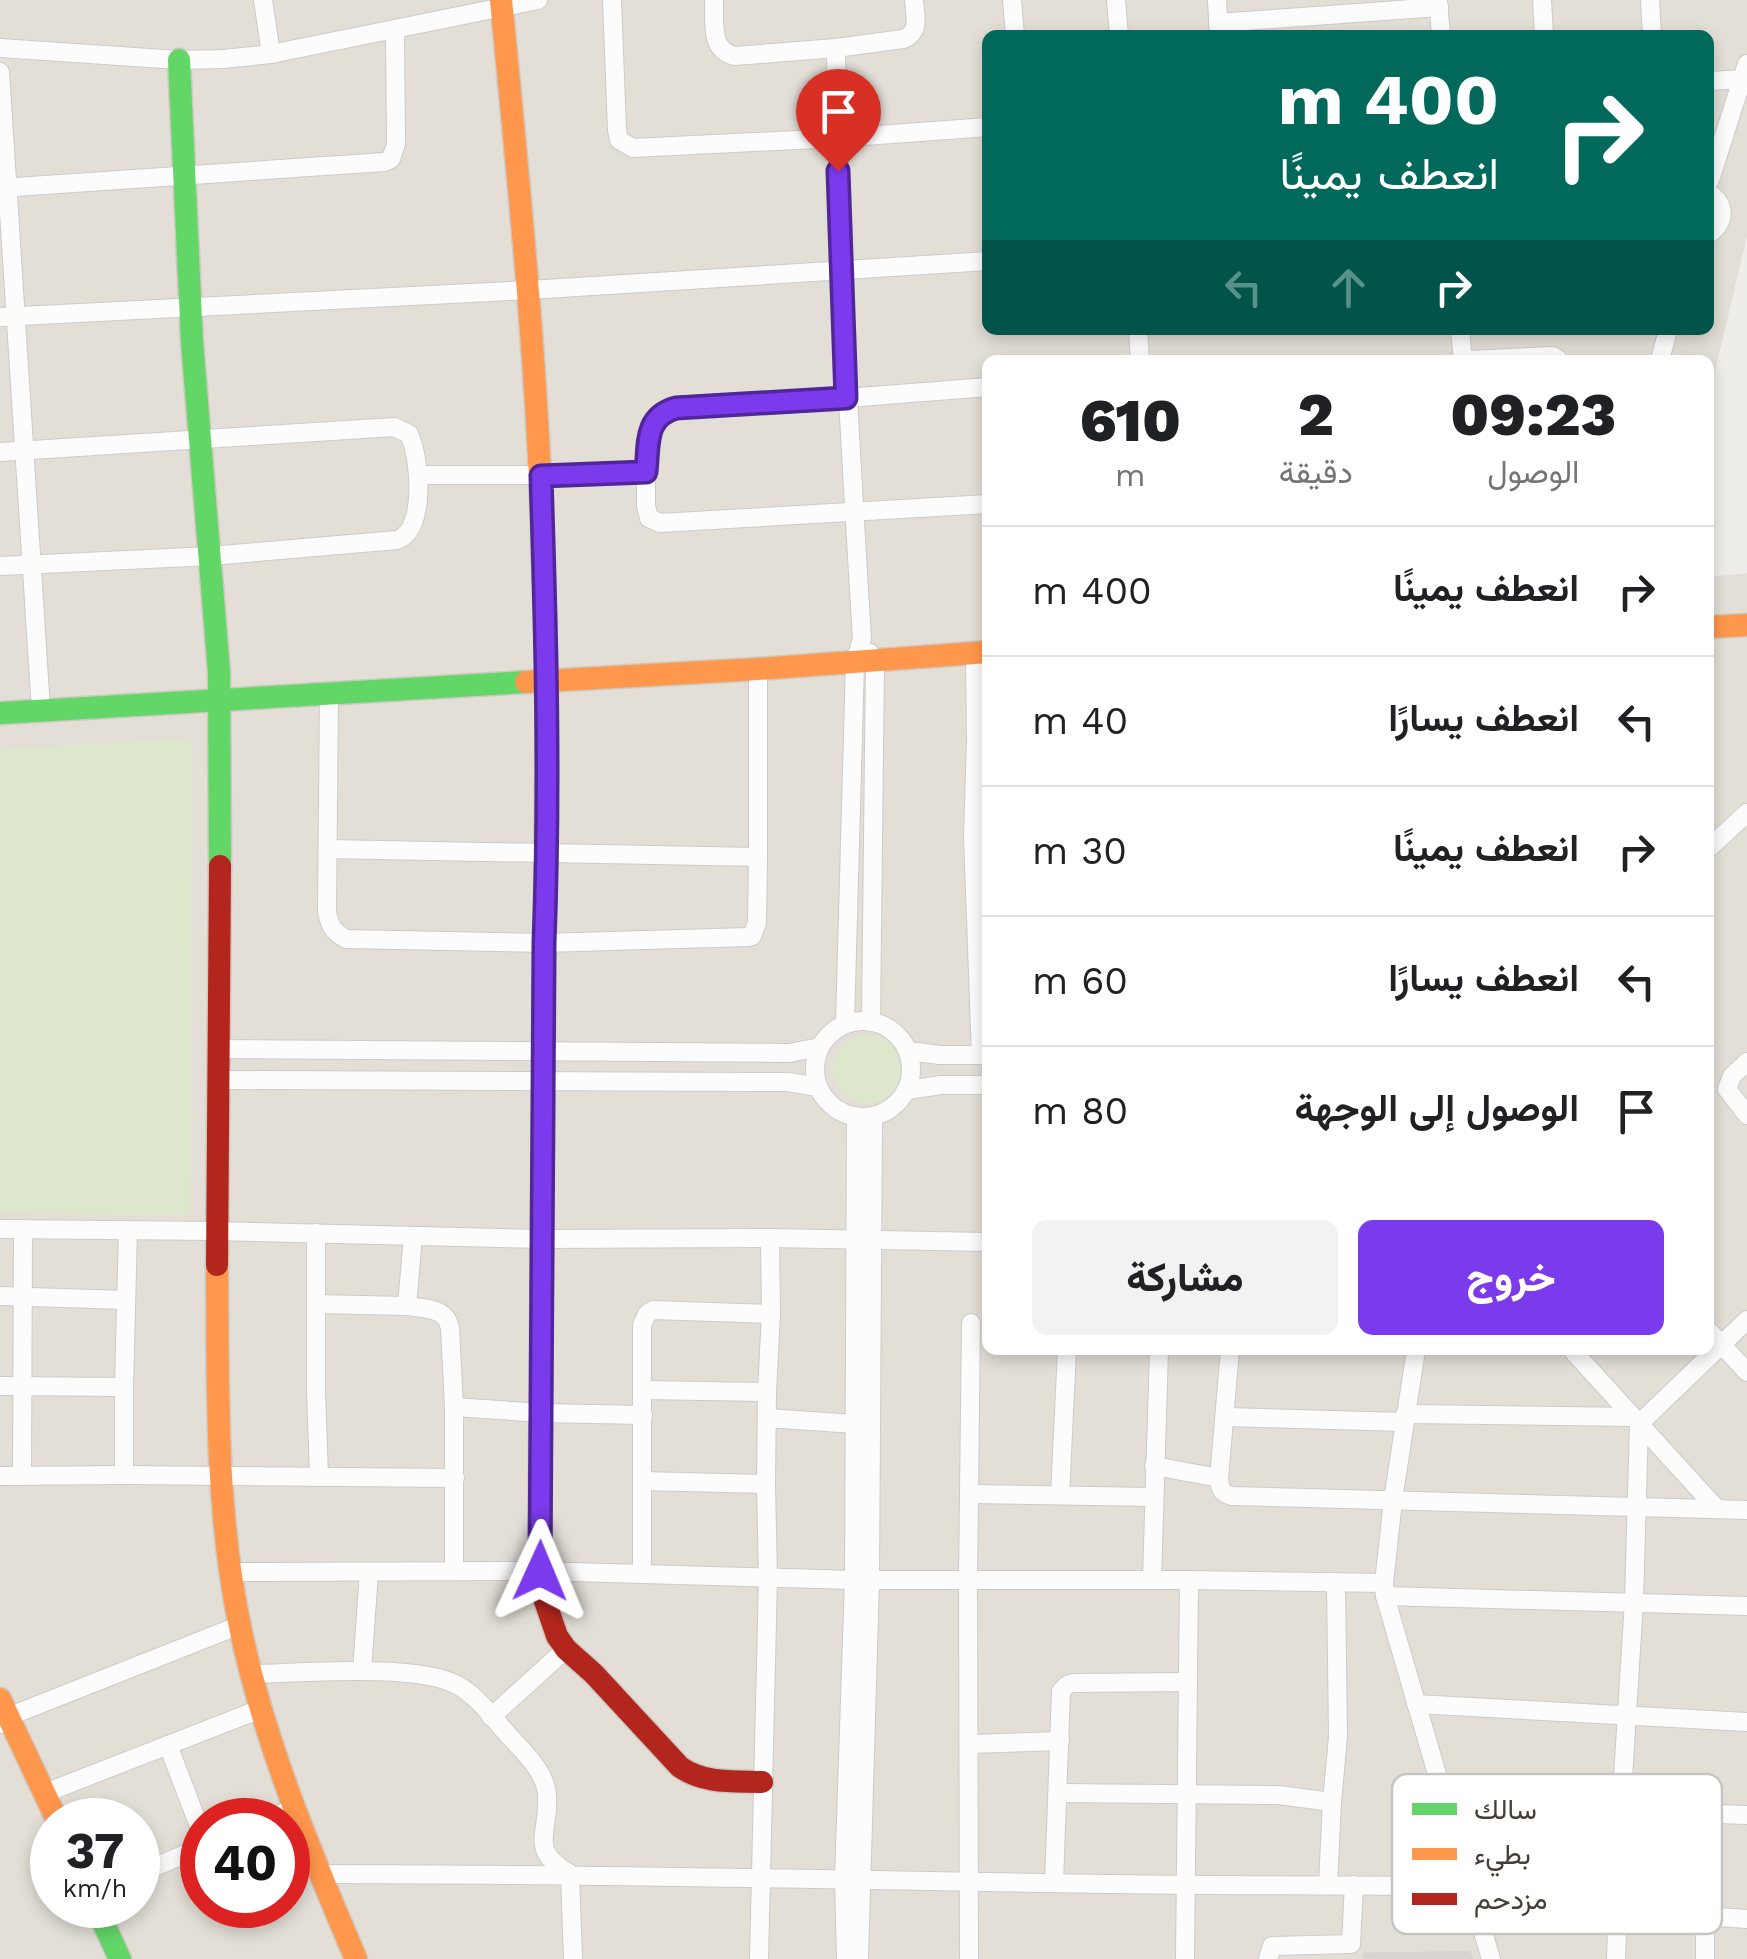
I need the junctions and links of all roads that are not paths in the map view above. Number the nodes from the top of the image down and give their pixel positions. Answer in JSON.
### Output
{"nodes":[{"id":1,"x":263,"y":0,"type":"edge"},
{"id":2,"x":538,"y":0,"type":"edge"},
{"id":3,"x":612,"y":0,"type":"edge"},
{"id":4,"x":714,"y":0,"type":"edge"},
{"id":5,"x":914,"y":0,"type":"edge"},
{"id":6,"x":1012,"y":0,"type":"edge"},
{"id":7,"x":1116,"y":0,"type":"edge"},
{"id":8,"x":1217,"y":0,"type":"edge"},
{"id":9,"x":1542,"y":0,"type":"edge"},
{"id":10,"x":1650,"y":0,"type":"edge"},
{"id":11,"x":501,"y":4,"type":"edge"},
{"id":12,"x":1438,"y":4,"type":"edge"},
{"id":13,"x":1219,"y":29,"type":"edge"},
{"id":14,"x":395,"y":30,"type":"junction"},
{"id":15,"x":1015,"y":30,"type":"edge"},
{"id":16,"x":1119,"y":30,"type":"edge"},
{"id":17,"x":1441,"y":30,"type":"edge"},
{"id":18,"x":1544,"y":30,"type":"edge"},
{"id":19,"x":1652,"y":30,"type":"edge"},
{"id":20,"x":0,"y":48,"type":"edge"},
{"id":21,"x":836,"y":48,"type":"junction"},
{"id":22,"x":271,"y":54,"type":"junction"},
{"id":23,"x":179,"y":60,"type":"junction"},
{"id":24,"x":0,"y":72,"type":"edge"},
{"id":25,"x":1745,"y":72,"type":"edge"},
{"id":26,"x":1714,"y":79,"type":"edge"},
{"id":27,"x":982,"y":127,"type":"edge"},
{"id":28,"x":837,"y":138,"type":"junction"},
{"id":29,"x":1714,"y":168,"type":"edge"},
{"id":30,"x":183,"y":177,"type":"junction"},
{"id":31,"x":4,"y":188,"type":"edge"},
{"id":32,"x":1714,"y":197,"type":"edge"},
{"id":33,"x":1714,"y":230,"type":"edge"},
{"id":34,"x":982,"y":261,"type":"edge"},
{"id":35,"x":842,"y":271,"type":"junction"},
{"id":36,"x":529,"y":290,"type":"junction"},
{"id":37,"x":191,"y":306,"type":"junction"},
{"id":38,"x":8,"y":317,"type":"edge"},
{"id":39,"x":982,"y":387,"type":"edge"},
{"id":40,"x":846,"y":398,"type":"junction"},
{"id":41,"x":199,"y":438,"type":"junction"},
{"id":42,"x":24,"y":450,"type":"junction"},
{"id":43,"x":0,"y":452,"type":"edge"},
{"id":44,"x":646,"y":472,"type":"junction"},
{"id":45,"x":418,"y":475,"type":"junction"},
{"id":46,"x":541,"y":476,"type":"junction"},
{"id":47,"x":982,"y":504,"type":"edge"},
{"id":48,"x":854,"y":513,"type":"junction"},
{"id":49,"x":211,"y":556,"type":"junction"},
{"id":50,"x":31,"y":564,"type":"junction"},
{"id":51,"x":0,"y":566,"type":"edge"},
{"id":52,"x":1747,"y":626,"type":"edge"},
{"id":53,"x":1714,"y":627,"type":"edge"},
{"id":54,"x":981,"y":653,"type":"edge"},
{"id":55,"x":865,"y":662,"type":"junction"},
{"id":56,"x":758,"y":668,"type":"junction"},
{"id":57,"x":547,"y":681,"type":"junction"},
{"id":58,"x":329,"y":693,"type":"junction"},
{"id":59,"x":220,"y":700,"type":"junction"},
{"id":60,"x":41,"y":710,"type":"junction"},
{"id":61,"x":0,"y":713,"type":"edge"},
{"id":62,"x":1743,"y":824,"type":"edge"},
{"id":63,"x":1714,"y":844,"type":"edge"},
{"id":64,"x":328,"y":850,"type":"junction"},
{"id":65,"x":547,"y":854,"type":"junction"},
{"id":66,"x":758,"y":856,"type":"junction"},
{"id":67,"x":544,"y":943,"type":"junction"},
{"id":68,"x":982,"y":945,"type":"edge"},
{"id":69,"x":871,"y":1021,"type":"junction"},
{"id":70,"x":845,"y":1024,"type":"junction"},
{"id":71,"x":820,"y":1047,"type":"junction"},
{"id":72,"x":219,"y":1050,"type":"junction"},
{"id":73,"x":908,"y":1051,"type":"junction"},
{"id":74,"x":543,"y":1052,"type":"junction"},
{"id":75,"x":982,"y":1055,"type":"edge"},
{"id":76,"x":1747,"y":1062,"type":"edge"},
{"id":77,"x":219,"y":1080,"type":"junction"},
{"id":78,"x":543,"y":1082,"type":"junction"},
{"id":79,"x":982,"y":1085,"type":"edge"},
{"id":80,"x":818,"y":1088,"type":"junction"},
{"id":81,"x":907,"y":1090,"type":"junction"},
{"id":82,"x":1747,"y":1115,"type":"edge"},
{"id":83,"x":864,"y":1116,"type":"junction"},
{"id":84,"x":0,"y":1228,"type":"edge"},
{"id":85,"x":23,"y":1229,"type":"junction"},
{"id":86,"x":128,"y":1230,"type":"junction"},
{"id":87,"x":216,"y":1230,"type":"junction"},
{"id":88,"x":316,"y":1232,"type":"junction"},
{"id":89,"x":413,"y":1236,"type":"junction"},
{"id":90,"x":770,"y":1238,"type":"junction"},
{"id":91,"x":542,"y":1239,"type":"junction"},
{"id":92,"x":864,"y":1241,"type":"junction"},
{"id":93,"x":982,"y":1242,"type":"edge"},
{"id":94,"x":0,"y":1296,"type":"edge"},
{"id":95,"x":22,"y":1296,"type":"junction"},
{"id":96,"x":126,"y":1300,"type":"junction"},
{"id":97,"x":316,"y":1304,"type":"junction"},
{"id":98,"x":408,"y":1306,"type":"junction"},
{"id":99,"x":771,"y":1314,"type":"junction"},
{"id":100,"x":1747,"y":1320,"type":"edge"},
{"id":101,"x":971,"y":1323,"type":"dead end"},
{"id":102,"x":1715,"y":1338,"type":"edge"},
{"id":103,"x":1067,"y":1355,"type":"edge"},
{"id":104,"x":1159,"y":1355,"type":"edge"},
{"id":105,"x":1230,"y":1355,"type":"edge"},
{"id":106,"x":1415,"y":1355,"type":"edge"},
{"id":107,"x":1577,"y":1355,"type":"edge"},
{"id":108,"x":1699,"y":1355,"type":"edge"},
{"id":109,"x":1747,"y":1372,"type":"edge"},
{"id":110,"x":0,"y":1386,"type":"edge"},
{"id":111,"x":21,"y":1386,"type":"junction"},
{"id":112,"x":124,"y":1387,"type":"junction"},
{"id":113,"x":642,"y":1390,"type":"junction"},
{"id":114,"x":767,"y":1392,"type":"junction"},
{"id":115,"x":454,"y":1406,"type":"junction"},
{"id":116,"x":542,"y":1413,"type":"junction"},
{"id":117,"x":643,"y":1415,"type":"junction"},
{"id":118,"x":1226,"y":1417,"type":"junction"},
{"id":119,"x":767,"y":1418,"type":"junction"},
{"id":120,"x":1405,"y":1418,"type":"junction"},
{"id":121,"x":1636,"y":1420,"type":"junction"},
{"id":122,"x":855,"y":1424,"type":"junction"},
{"id":123,"x":1154,"y":1466,"type":"junction"},
{"id":124,"x":124,"y":1474,"type":"junction"},
{"id":125,"x":220,"y":1475,"type":"junction"},
{"id":126,"x":0,"y":1476,"type":"edge"},
{"id":127,"x":22,"y":1476,"type":"junction"},
{"id":128,"x":319,"y":1476,"type":"junction"},
{"id":129,"x":455,"y":1478,"type":"junction"},
{"id":130,"x":1219,"y":1478,"type":"junction"},
{"id":131,"x":642,"y":1481,"type":"junction"},
{"id":132,"x":766,"y":1484,"type":"junction"},
{"id":133,"x":969,"y":1494,"type":"junction"},
{"id":134,"x":1060,"y":1496,"type":"junction"},
{"id":135,"x":1153,"y":1498,"type":"junction"},
{"id":136,"x":1393,"y":1500,"type":"junction"},
{"id":137,"x":1636,"y":1507,"type":"junction"},
{"id":138,"x":1717,"y":1509,"type":"junction"},
{"id":139,"x":1747,"y":1510,"type":"edge"},
{"id":140,"x":454,"y":1571,"type":"junction"},
{"id":141,"x":540,"y":1571,"type":"junction"},
{"id":142,"x":231,"y":1572,"type":"junction"},
{"id":143,"x":369,"y":1572,"type":"junction"},
{"id":144,"x":642,"y":1573,"type":"junction"},
{"id":145,"x":768,"y":1577,"type":"junction"},
{"id":146,"x":862,"y":1580,"type":"junction"},
{"id":147,"x":1152,"y":1580,"type":"junction"},
{"id":148,"x":1189,"y":1580,"type":"junction"},
{"id":149,"x":968,"y":1581,"type":"junction"},
{"id":150,"x":1336,"y":1582,"type":"junction"},
{"id":151,"x":1385,"y":1589,"type":"junction"},
{"id":152,"x":1634,"y":1602,"type":"junction"},
{"id":153,"x":1747,"y":1606,"type":"edge"},
{"id":154,"x":240,"y":1625,"type":"junction"},
{"id":155,"x":566,"y":1649,"type":"junction"},
{"id":156,"x":362,"y":1671,"type":"junction"},
{"id":157,"x":253,"y":1674,"type":"junction"},
{"id":158,"x":1188,"y":1682,"type":"junction"},
{"id":159,"x":1416,"y":1704,"type":"junction"},
{"id":160,"x":262,"y":1708,"type":"junction"},
{"id":161,"x":3,"y":1713,"type":"edge"},
{"id":162,"x":1628,"y":1716,"type":"junction"},
{"id":163,"x":492,"y":1717,"type":"junction"},
{"id":164,"x":1747,"y":1722,"type":"edge"},
{"id":165,"x":1060,"y":1741,"type":"junction"},
{"id":166,"x":969,"y":1744,"type":"junction"},
{"id":167,"x":168,"y":1745,"type":"junction"},
{"id":168,"x":1436,"y":1774,"type":"edge"},
{"id":169,"x":1624,"y":1774,"type":"edge"},
{"id":170,"x":762,"y":1782,"type":"junction"},
{"id":171,"x":44,"y":1793,"type":"junction"},
{"id":172,"x":1059,"y":1793,"type":"junction"},
{"id":173,"x":1188,"y":1795,"type":"junction"},
{"id":174,"x":46,"y":1798,"type":"edge"},
{"id":175,"x":188,"y":1798,"type":"edge"},
{"id":176,"x":291,"y":1798,"type":"edge"},
{"id":177,"x":1332,"y":1802,"type":"junction"},
{"id":178,"x":1722,"y":1814,"type":"edge"},
{"id":179,"x":1747,"y":1815,"type":"edge"},
{"id":180,"x":310,"y":1850,"type":"edge"},
{"id":181,"x":319,"y":1874,"type":"junction"},
{"id":182,"x":570,"y":1874,"type":"junction"},
{"id":183,"x":852,"y":1879,"type":"junction"},
{"id":184,"x":760,"y":1880,"type":"junction"},
{"id":185,"x":970,"y":1881,"type":"junction"},
{"id":186,"x":1054,"y":1884,"type":"junction"},
{"id":187,"x":1187,"y":1884,"type":"junction"},
{"id":188,"x":1328,"y":1885,"type":"junction"},
{"id":189,"x":1354,"y":1885,"type":"junction"},
{"id":190,"x":1392,"y":1888,"type":"edge"},
{"id":191,"x":1722,"y":1917,"type":"edge"},
{"id":192,"x":1747,"y":1919,"type":"edge"},
{"id":193,"x":106,"y":1928,"type":"edge"},
{"id":194,"x":1483,"y":1934,"type":"edge"},
{"id":195,"x":1617,"y":1934,"type":"edge"},
{"id":196,"x":1350,"y":1951,"type":"edge"},
{"id":197,"x":120,"y":1959,"type":"edge"},
{"id":198,"x":356,"y":1959,"type":"edge"},
{"id":199,"x":572,"y":1959,"type":"edge"},
{"id":200,"x":760,"y":1959,"type":"edge"},
{"id":201,"x":846,"y":1959,"type":"edge"},
{"id":202,"x":859,"y":1959,"type":"edge"},
{"id":203,"x":969,"y":1959,"type":"edge"},
{"id":204,"x":1184,"y":1959,"type":"edge"},
{"id":205,"x":1268,"y":1959,"type":"edge"},
{"id":206,"x":1490,"y":1959,"type":"edge"},
{"id":207,"x":1616,"y":1959,"type":"edge"}],
"edges":[{"from":1,"to":22,"type":"street"},
{"from":2,"to":11,"type":"street"},
{"from":3,"to":28,"type":"street"},
{"from":4,"to":21,"type":"street"},
{"from":5,"to":21,"type":"street"},
{"from":6,"to":15,"type":"street"},
{"from":7,"to":16,"type":"street"},
{"from":8,"to":13,"type":"street"},
{"from":9,"to":18,"type":"street"},
{"from":10,"to":19,"type":"street"},
{"from":11,"to":14,"type":"street"},
{"from":11,"to":36,"type":"street"},
{"from":12,"to":13,"type":"street"},
{"from":12,"to":17,"type":"street"},
{"from":14,"to":22,"type":"street"},
{"from":14,"to":30,"type":"street"},
{"from":20,"to":23,"type":"street"},
{"from":21,"to":28,"type":"street"},
{"from":22,"to":23,"type":"street"},
{"from":23,"to":30,"type":"street"},
{"from":24,"to":31,"type":"street"},
{"from":25,"to":26,"type":"street"},
{"from":25,"to":29,"type":"street"},
{"from":27,"to":28,"type":"street"},
{"from":28,"to":35,"type":"street"},
{"from":30,"to":31,"type":"street"},
{"from":30,"to":37,"type":"street"},
{"from":31,"to":38,"type":"street"},
{"from":32,"to":33,"type":"street"},
{"from":34,"to":35,"type":"street"},
{"from":35,"to":36,"type":"street"},
{"from":35,"to":40,"type":"street"},
{"from":36,"to":37,"type":"street"},
{"from":36,"to":46,"type":"street"},
{"from":37,"to":38,"type":"street"},
{"from":37,"to":41,"type":"street"},
{"from":38,"to":42,"type":"street"},
{"from":39,"to":40,"type":"street"},
{"from":40,"to":44,"type":"street"},
{"from":40,"to":48,"type":"street"},
{"from":41,"to":42,"type":"street"},
{"from":41,"to":45,"type":"street"},
{"from":41,"to":49,"type":"street"},
{"from":42,"to":43,"type":"street"},
{"from":42,"to":50,"type":"street"},
{"from":44,"to":46,"type":"street"},
{"from":44,"to":48,"type":"street"},
{"from":45,"to":46,"type":"street"},
{"from":45,"to":49,"type":"street"},
{"from":46,"to":57,"type":"street"},
{"from":47,"to":48,"type":"street"},
{"from":48,"to":55,"type":"street"},
{"from":49,"to":50,"type":"street"},
{"from":49,"to":59,"type":"street"},
{"from":50,"to":51,"type":"street"},
{"from":50,"to":60,"type":"street"},
{"from":52,"to":53,"type":"street"},
{"from":54,"to":55,"type":"street"},
{"from":54,"to":68,"type":"street"},
{"from":55,"to":56,"type":"street"},
{"from":55,"to":69,"type":"street"},
{"from":55,"to":70,"type":"street"},
{"from":56,"to":57,"type":"street"},
{"from":56,"to":66,"type":"street"},
{"from":57,"to":58,"type":"street"},
{"from":57,"to":65,"type":"street"},
{"from":58,"to":59,"type":"street"},
{"from":58,"to":64,"type":"street"},
{"from":59,"to":60,"type":"street"},
{"from":59,"to":72,"type":"street"},
{"from":60,"to":61,"type":"street"},
{"from":62,"to":63,"type":"street"},
{"from":64,"to":65,"type":"street"},
{"from":64,"to":67,"type":"street"},
{"from":65,"to":66,"type":"street"},
{"from":65,"to":67,"type":"street"},
{"from":66,"to":67,"type":"street"},
{"from":67,"to":74,"type":"street"},
{"from":69,"to":70,"type":"street"},
{"from":69,"to":73,"type":"street"},
{"from":70,"to":71,"type":"street"},
{"from":71,"to":74,"type":"street"},
{"from":71,"to":80,"type":"street"},
{"from":72,"to":74,"type":"street"},
{"from":72,"to":77,"type":"street"},
{"from":73,"to":75,"type":"street"},
{"from":73,"to":81,"type":"street"},
{"from":74,"to":78,"type":"street"},
{"from":76,"to":82,"type":"street"},
{"from":77,"to":78,"type":"street"},
{"from":77,"to":87,"type":"street"},
{"from":78,"to":80,"type":"street"},
{"from":78,"to":91,"type":"street"},
{"from":79,"to":81,"type":"street"},
{"from":80,"to":83,"type":"street"},
{"from":81,"to":83,"type":"street"},
{"from":83,"to":92,"type":"street"},
{"from":84,"to":85,"type":"street"},
{"from":85,"to":86,"type":"street"},
{"from":85,"to":95,"type":"street"},
{"from":86,"to":87,"type":"street"},
{"from":86,"to":96,"type":"street"},
{"from":87,"to":88,"type":"street"},
{"from":87,"to":125,"type":"street"},
{"from":88,"to":89,"type":"street"},
{"from":88,"to":97,"type":"street"},
{"from":89,"to":91,"type":"street"},
{"from":89,"to":98,"type":"street"},
{"from":90,"to":91,"type":"street"},
{"from":90,"to":92,"type":"street"},
{"from":90,"to":99,"type":"street"},
{"from":91,"to":116,"type":"street"},
{"from":92,"to":93,"type":"street"},
{"from":92,"to":122,"type":"street"},
{"from":92,"to":146,"type":"street"},
{"from":94,"to":95,"type":"street"},
{"from":95,"to":96,"type":"street"},
{"from":95,"to":111,"type":"street"},
{"from":96,"to":112,"type":"street"},
{"from":97,"to":98,"type":"street"},
{"from":97,"to":128,"type":"street"},
{"from":98,"to":115,"type":"street"},
{"from":99,"to":113,"type":"street"},
{"from":99,"to":114,"type":"street"},
{"from":100,"to":102,"type":"street"},
{"from":101,"to":133,"type":"street"},
{"from":102,"to":109,"type":"street"},
{"from":103,"to":134,"type":"street"},
{"from":104,"to":123,"type":"street"},
{"from":105,"to":118,"type":"street"},
{"from":106,"to":120,"type":"street"},
{"from":107,"to":121,"type":"street"},
{"from":108,"to":121,"type":"street"},
{"from":110,"to":111,"type":"street"},
{"from":111,"to":112,"type":"street"},
{"from":111,"to":127,"type":"street"},
{"from":112,"to":124,"type":"street"},
{"from":113,"to":114,"type":"street"},
{"from":113,"to":117,"type":"street"},
{"from":114,"to":119,"type":"street"},
{"from":115,"to":116,"type":"street"},
{"from":115,"to":129,"type":"street"},
{"from":116,"to":117,"type":"street"},
{"from":116,"to":141,"type":"street"},
{"from":117,"to":131,"type":"street"},
{"from":118,"to":120,"type":"street"},
{"from":118,"to":130,"type":"street"},
{"from":119,"to":122,"type":"street"},
{"from":119,"to":132,"type":"street"},
{"from":120,"to":121,"type":"street"},
{"from":120,"to":136,"type":"street"},
{"from":121,"to":137,"type":"street"},
{"from":121,"to":138,"type":"street"},
{"from":122,"to":146,"type":"street"},
{"from":123,"to":130,"type":"street"},
{"from":123,"to":135,"type":"street"},
{"from":124,"to":125,"type":"street"},
{"from":124,"to":127,"type":"street"},
{"from":125,"to":128,"type":"street"},
{"from":125,"to":142,"type":"street"},
{"from":126,"to":127,"type":"street"},
{"from":128,"to":129,"type":"street"},
{"from":129,"to":140,"type":"street"},
{"from":130,"to":136,"type":"street"},
{"from":131,"to":132,"type":"street"},
{"from":131,"to":144,"type":"street"},
{"from":132,"to":145,"type":"street"},
{"from":133,"to":134,"type":"street"},
{"from":133,"to":149,"type":"street"},
{"from":134,"to":135,"type":"street"},
{"from":135,"to":147,"type":"street"},
{"from":136,"to":137,"type":"street"},
{"from":136,"to":151,"type":"street"},
{"from":137,"to":138,"type":"street"},
{"from":137,"to":152,"type":"street"},
{"from":138,"to":139,"type":"street"},
{"from":140,"to":141,"type":"street"},
{"from":140,"to":143,"type":"street"},
{"from":141,"to":144,"type":"street"},
{"from":141,"to":155,"type":"street"},
{"from":142,"to":143,"type":"street"},
{"from":142,"to":154,"type":"street"},
{"from":143,"to":156,"type":"street"},
{"from":144,"to":145,"type":"street"},
{"from":145,"to":146,"type":"street"},
{"from":145,"to":170,"type":"street"},
{"from":146,"to":149,"type":"street"},
{"from":146,"to":183,"type":"street"},
{"from":147,"to":148,"type":"street"},
{"from":147,"to":149,"type":"street"},
{"from":148,"to":150,"type":"street"},
{"from":148,"to":158,"type":"street"},
{"from":149,"to":166,"type":"street"},
{"from":150,"to":151,"type":"street"},
{"from":150,"to":177,"type":"street"},
{"from":151,"to":152,"type":"street"},
{"from":151,"to":159,"type":"street"},
{"from":152,"to":153,"type":"street"},
{"from":152,"to":162,"type":"street"},
{"from":154,"to":157,"type":"street"},
{"from":154,"to":161,"type":"street"},
{"from":155,"to":163,"type":"street"},
{"from":155,"to":170,"type":"street"},
{"from":156,"to":157,"type":"street"},
{"from":156,"to":163,"type":"street"},
{"from":157,"to":160,"type":"street"},
{"from":158,"to":165,"type":"street"},
{"from":158,"to":173,"type":"street"},
{"from":159,"to":162,"type":"street"},
{"from":159,"to":168,"type":"street"},
{"from":160,"to":167,"type":"street"},
{"from":160,"to":176,"type":"street"},
{"from":161,"to":171,"type":"street"},
{"from":162,"to":164,"type":"street"},
{"from":162,"to":169,"type":"street"},
{"from":163,"to":182,"type":"street"},
{"from":165,"to":166,"type":"street"},
{"from":165,"to":172,"type":"street"},
{"from":166,"to":185,"type":"street"},
{"from":167,"to":171,"type":"street"},
{"from":167,"to":175,"type":"street"},
{"from":170,"to":184,"type":"street"},
{"from":171,"to":174,"type":"street"},
{"from":172,"to":173,"type":"street"},
{"from":172,"to":186,"type":"street"},
{"from":173,"to":177,"type":"street"},
{"from":173,"to":187,"type":"street"},
{"from":177,"to":188,"type":"street"},
{"from":178,"to":179,"type":"street"},
{"from":180,"to":181,"type":"street"},
{"from":181,"to":182,"type":"street"},
{"from":181,"to":198,"type":"street"},
{"from":182,"to":184,"type":"street"},
{"from":182,"to":199,"type":"street"},
{"from":183,"to":184,"type":"street"},
{"from":183,"to":185,"type":"street"},
{"from":183,"to":201,"type":"street"},
{"from":183,"to":202,"type":"street"},
{"from":184,"to":200,"type":"street"},
{"from":185,"to":186,"type":"street"},
{"from":185,"to":203,"type":"street"},
{"from":186,"to":187,"type":"street"},
{"from":187,"to":188,"type":"street"},
{"from":187,"to":204,"type":"street"},
{"from":188,"to":189,"type":"street"},
{"from":189,"to":190,"type":"street"},
{"from":189,"to":196,"type":"street"},
{"from":191,"to":192,"type":"street"},
{"from":193,"to":197,"type":"street"},
{"from":194,"to":206,"type":"street"},
{"from":195,"to":207,"type":"street"},
{"from":196,"to":205,"type":"street"}]}
